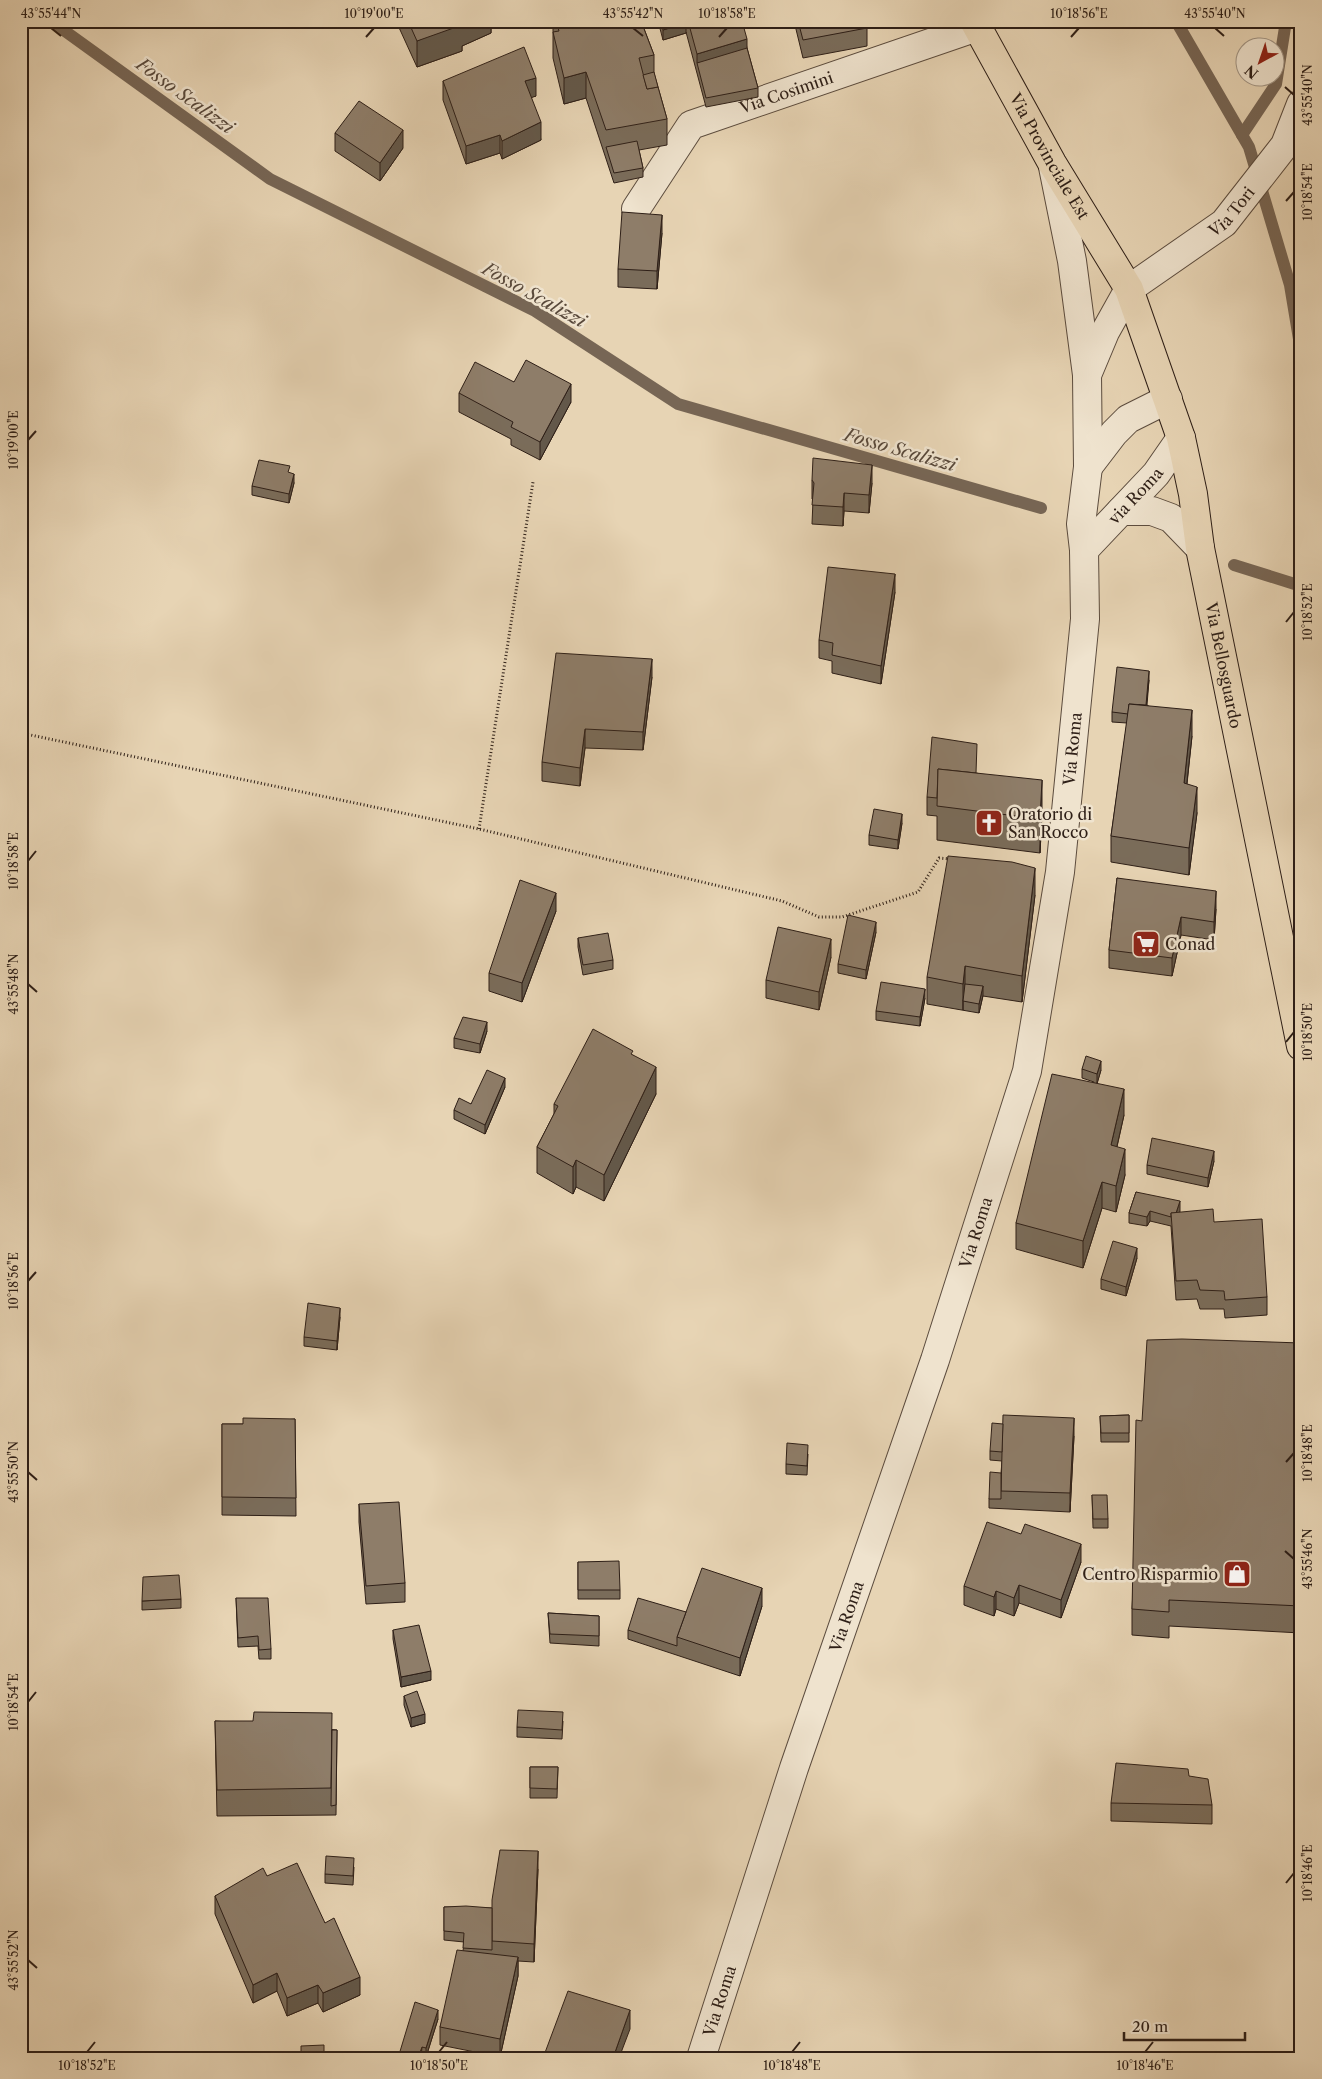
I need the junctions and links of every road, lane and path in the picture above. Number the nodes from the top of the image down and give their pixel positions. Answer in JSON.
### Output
{"nodes":[{"id":1,"x":976,"y":24,"type":"edge"},
{"id":2,"x":1301,"y":104,"type":"edge"},
{"id":3,"x":1052,"y":163,"type":"junction"},
{"id":4,"x":636,"y":209,"type":"dead end"},
{"id":5,"x":1129,"y":289,"type":"junction"},
{"id":6,"x":1087,"y":375,"type":"junction"},
{"id":7,"x":1168,"y":400,"type":"junction"},
{"id":8,"x":1181,"y":438,"type":"junction"},
{"id":9,"x":1088,"y":467,"type":"junction"},
{"id":10,"x":532,"y":482,"type":"dead end"},
{"id":11,"x":1121,"y":511,"type":"junction"},
{"id":12,"x":1200,"y":548,"type":"junction"},
{"id":13,"x":1084,"y":550,"type":"junction"},
{"id":14,"x":21,"y":733,"type":"edge"},
{"id":15,"x":479,"y":829,"type":"junction"},
{"id":16,"x":958,"y":860,"type":"edge"},
{"id":17,"x":1301,"y":1046,"type":"edge"},
{"id":18,"x":701,"y":2058,"type":"edge"}],
"edges":[{"from":1,"to":3,"type":"main road","name":"Via Provinciale Est"},
{"from":1,"to":4,"type":"street","name":"Via Cosimini"},
{"from":2,"to":5,"type":"street","name":"Via Tori"},
{"from":3,"to":5,"type":"main road","name":"Via Provinciale Est"},
{"from":3,"to":6,"type":"street","name":"Via Roma"},
{"from":5,"to":6,"type":"street"},
{"from":5,"to":7,"type":"main road","name":"Via Bellosguardo"},
{"from":6,"to":9,"type":"street","name":"Via Roma"},
{"from":7,"to":8,"type":"main road","name":"Via Bellosguardo"},
{"from":7,"to":9,"type":"street"},
{"from":8,"to":11,"type":"street","name":"via Roma"},
{"from":8,"to":12,"type":"main road","name":"Via Bellosguardo"},
{"from":9,"to":13,"type":"street","name":"Via Roma"},
{"from":10,"to":15,"type":"path"},
{"from":11,"to":12,"type":"street"},
{"from":11,"to":13,"type":"street","name":"via Roma"},
{"from":12,"to":17,"type":"main road","name":"Via Bellosguardo"},
{"from":13,"to":18,"type":"street","name":"Via Roma"},
{"from":14,"to":15,"type":"path"},
{"from":15,"to":16,"type":"path"}]}
